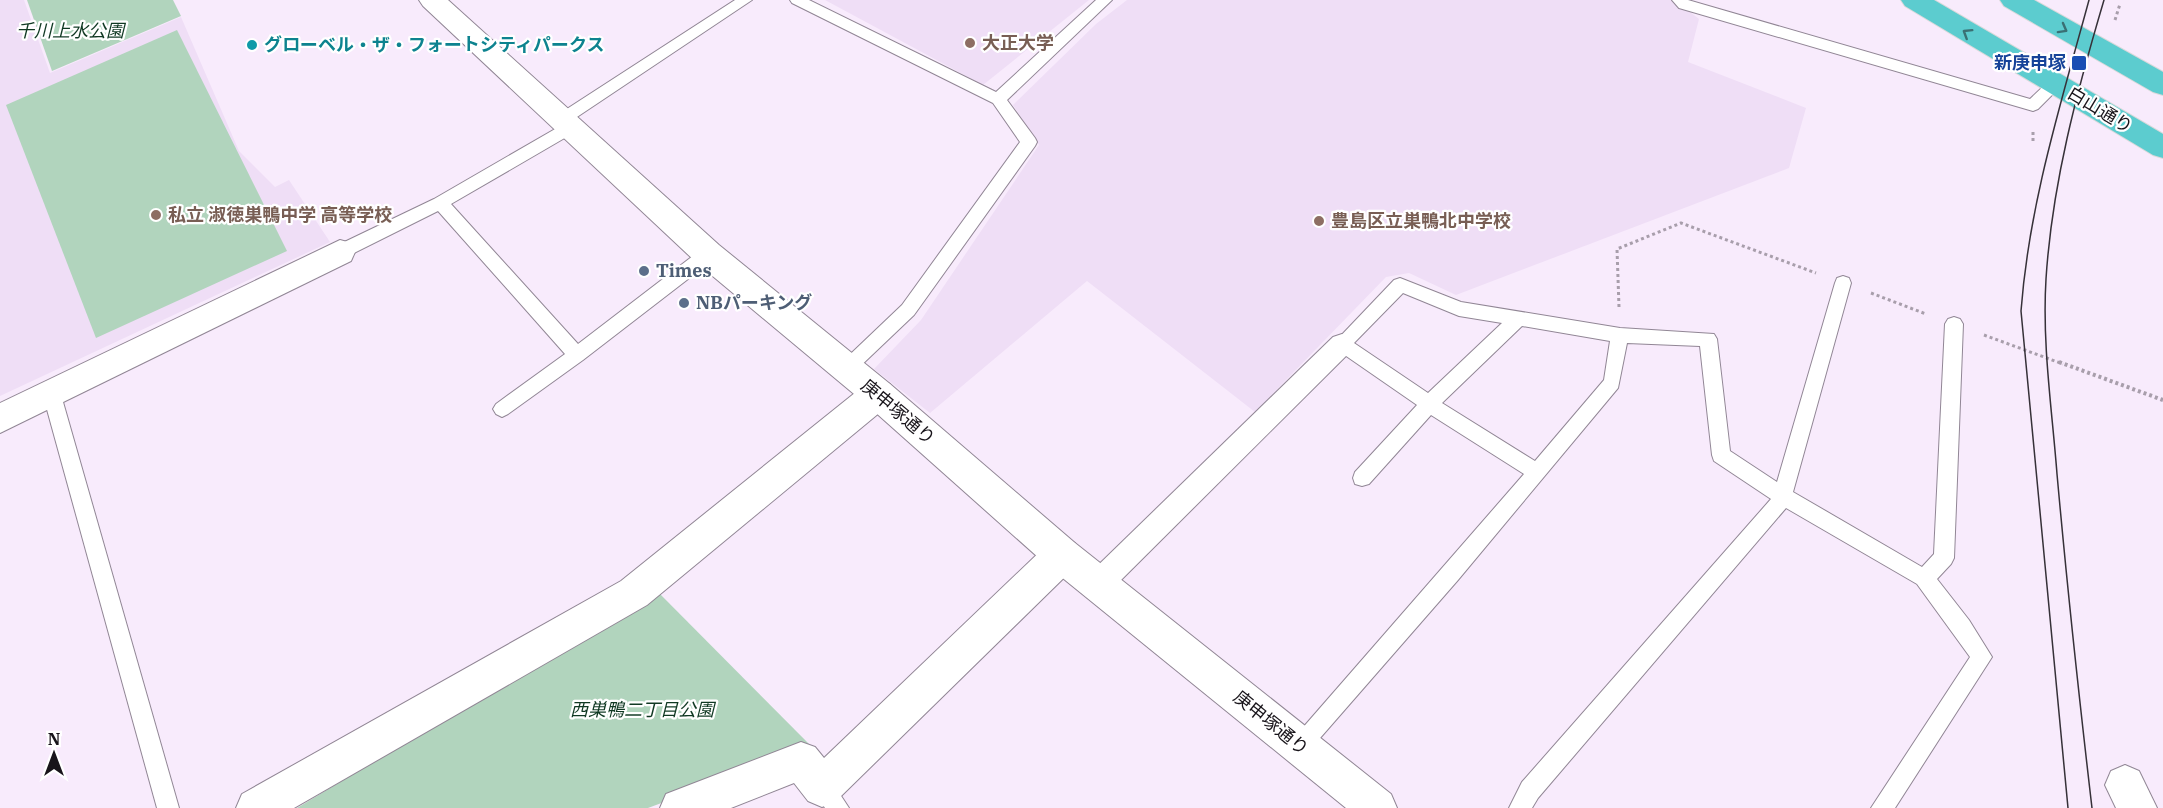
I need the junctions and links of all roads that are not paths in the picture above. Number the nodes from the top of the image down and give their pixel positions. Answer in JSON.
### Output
{"nodes":[{"id":1,"x":432,"y":0,"type":"edge"},
{"id":2,"x":745,"y":0,"type":"edge"},
{"id":3,"x":797,"y":0,"type":"edge"},
{"id":4,"x":1105,"y":0,"type":"edge"},
{"id":5,"x":1679,"y":0,"type":"edge"},
{"id":6,"x":1914,"y":0,"type":"edge"},
{"id":7,"x":2013,"y":0,"type":"edge"},
{"id":8,"x":2055,"y":84,"type":"junction"},
{"id":9,"x":2163,"y":85,"type":"edge"},
{"id":10,"x":998,"y":99,"type":"junction"},
{"id":11,"x":565,"y":124,"type":"junction"},
{"id":12,"x":2163,"y":147,"type":"edge"},
{"id":13,"x":440,"y":203,"type":"junction"},
{"id":14,"x":340,"y":252,"type":"joint"},
{"id":15,"x":708,"y":254,"type":"junction"},
{"id":16,"x":1843,"y":283,"type":"dead end"},
{"id":17,"x":1518,"y":319,"type":"junction"},
{"id":18,"x":1954,"y":324,"type":"dead end"},
{"id":19,"x":1620,"y":335,"type":"junction"},
{"id":20,"x":1342,"y":344,"type":"junction"},
{"id":21,"x":577,"y":355,"type":"junction"},
{"id":22,"x":846,"y":369,"type":"junction"},
{"id":23,"x":878,"y":394,"type":"junction"},
{"id":24,"x":52,"y":395,"type":"junction"},
{"id":25,"x":1429,"y":404,"type":"junction"},
{"id":26,"x":502,"y":409,"type":"dead end"},
{"id":27,"x":0,"y":419,"type":"edge"},
{"id":28,"x":1536,"y":472,"type":"junction"},
{"id":29,"x":1362,"y":478,"type":"dead end"},
{"id":30,"x":1782,"y":496,"type":"junction"},
{"id":31,"x":1062,"y":555,"type":"junction"},
{"id":32,"x":1924,"y":578,"type":"junction"},
{"id":33,"x":1098,"y":584,"type":"junction"},
{"id":34,"x":1300,"y":746,"type":"junction"},
{"id":35,"x":830,"y":798,"type":"edge"},
{"id":36,"x":168,"y":808,"type":"edge"},
{"id":37,"x":256,"y":808,"type":"edge"},
{"id":38,"x":680,"y":808,"type":"edge"},
{"id":39,"x":1377,"y":808,"type":"edge"},
{"id":40,"x":1520,"y":808,"type":"edge"},
{"id":41,"x":1882,"y":808,"type":"edge"}],
"edges":[{"from":1,"to":11,"type":"street","name":"庚申塚通り"},
{"from":2,"to":11,"type":"lane"},
{"from":3,"to":10,"type":"lane"},
{"from":4,"to":10,"type":"lane"},
{"from":5,"to":8,"type":"lane"},
{"from":8,"to":6,"type":"highway","name":"白山通り","one_way":true},
{"from":7,"to":9,"type":"highway","one_way":true},
{"from":8,"to":12,"type":"highway","name":"白山通り"},
{"from":10,"to":22,"type":"lane"},
{"from":11,"to":13,"type":"lane"},
{"from":11,"to":15,"type":"street","name":"庚申塚通り"},
{"from":13,"to":14,"type":"lane"},
{"from":13,"to":21,"type":"lane"},
{"from":14,"to":24,"type":"street"},
{"from":15,"to":21,"type":"lane"},
{"from":15,"to":22,"type":"street","name":"庚申塚通り"},
{"from":16,"to":30,"type":"lane"},
{"from":17,"to":19,"type":"lane"},
{"from":17,"to":20,"type":"lane"},
{"from":17,"to":25,"type":"lane"},
{"from":18,"to":32,"type":"lane"},
{"from":19,"to":28,"type":"lane"},
{"from":19,"to":30,"type":"lane"},
{"from":20,"to":25,"type":"lane"},
{"from":20,"to":33,"type":"street"},
{"from":21,"to":26,"type":"lane"},
{"from":22,"to":23,"type":"street","name":"庚申塚通り"},
{"from":23,"to":31,"type":"street","name":"庚申塚通り"},
{"from":23,"to":37,"type":"street"},
{"from":24,"to":27,"type":"street"},
{"from":24,"to":36,"type":"lane"},
{"from":25,"to":28,"type":"lane"},
{"from":25,"to":29,"type":"lane"},
{"from":28,"to":34,"type":"lane"},
{"from":30,"to":32,"type":"lane"},
{"from":30,"to":40,"type":"lane"},
{"from":31,"to":33,"type":"street","name":"庚申塚通り"},
{"from":31,"to":35,"type":"street"},
{"from":32,"to":41,"type":"lane"},
{"from":33,"to":34,"type":"street","name":"庚申塚通り"},
{"from":34,"to":39,"type":"street","name":"庚申塚通り"},
{"from":35,"to":38,"type":"street"}]}
